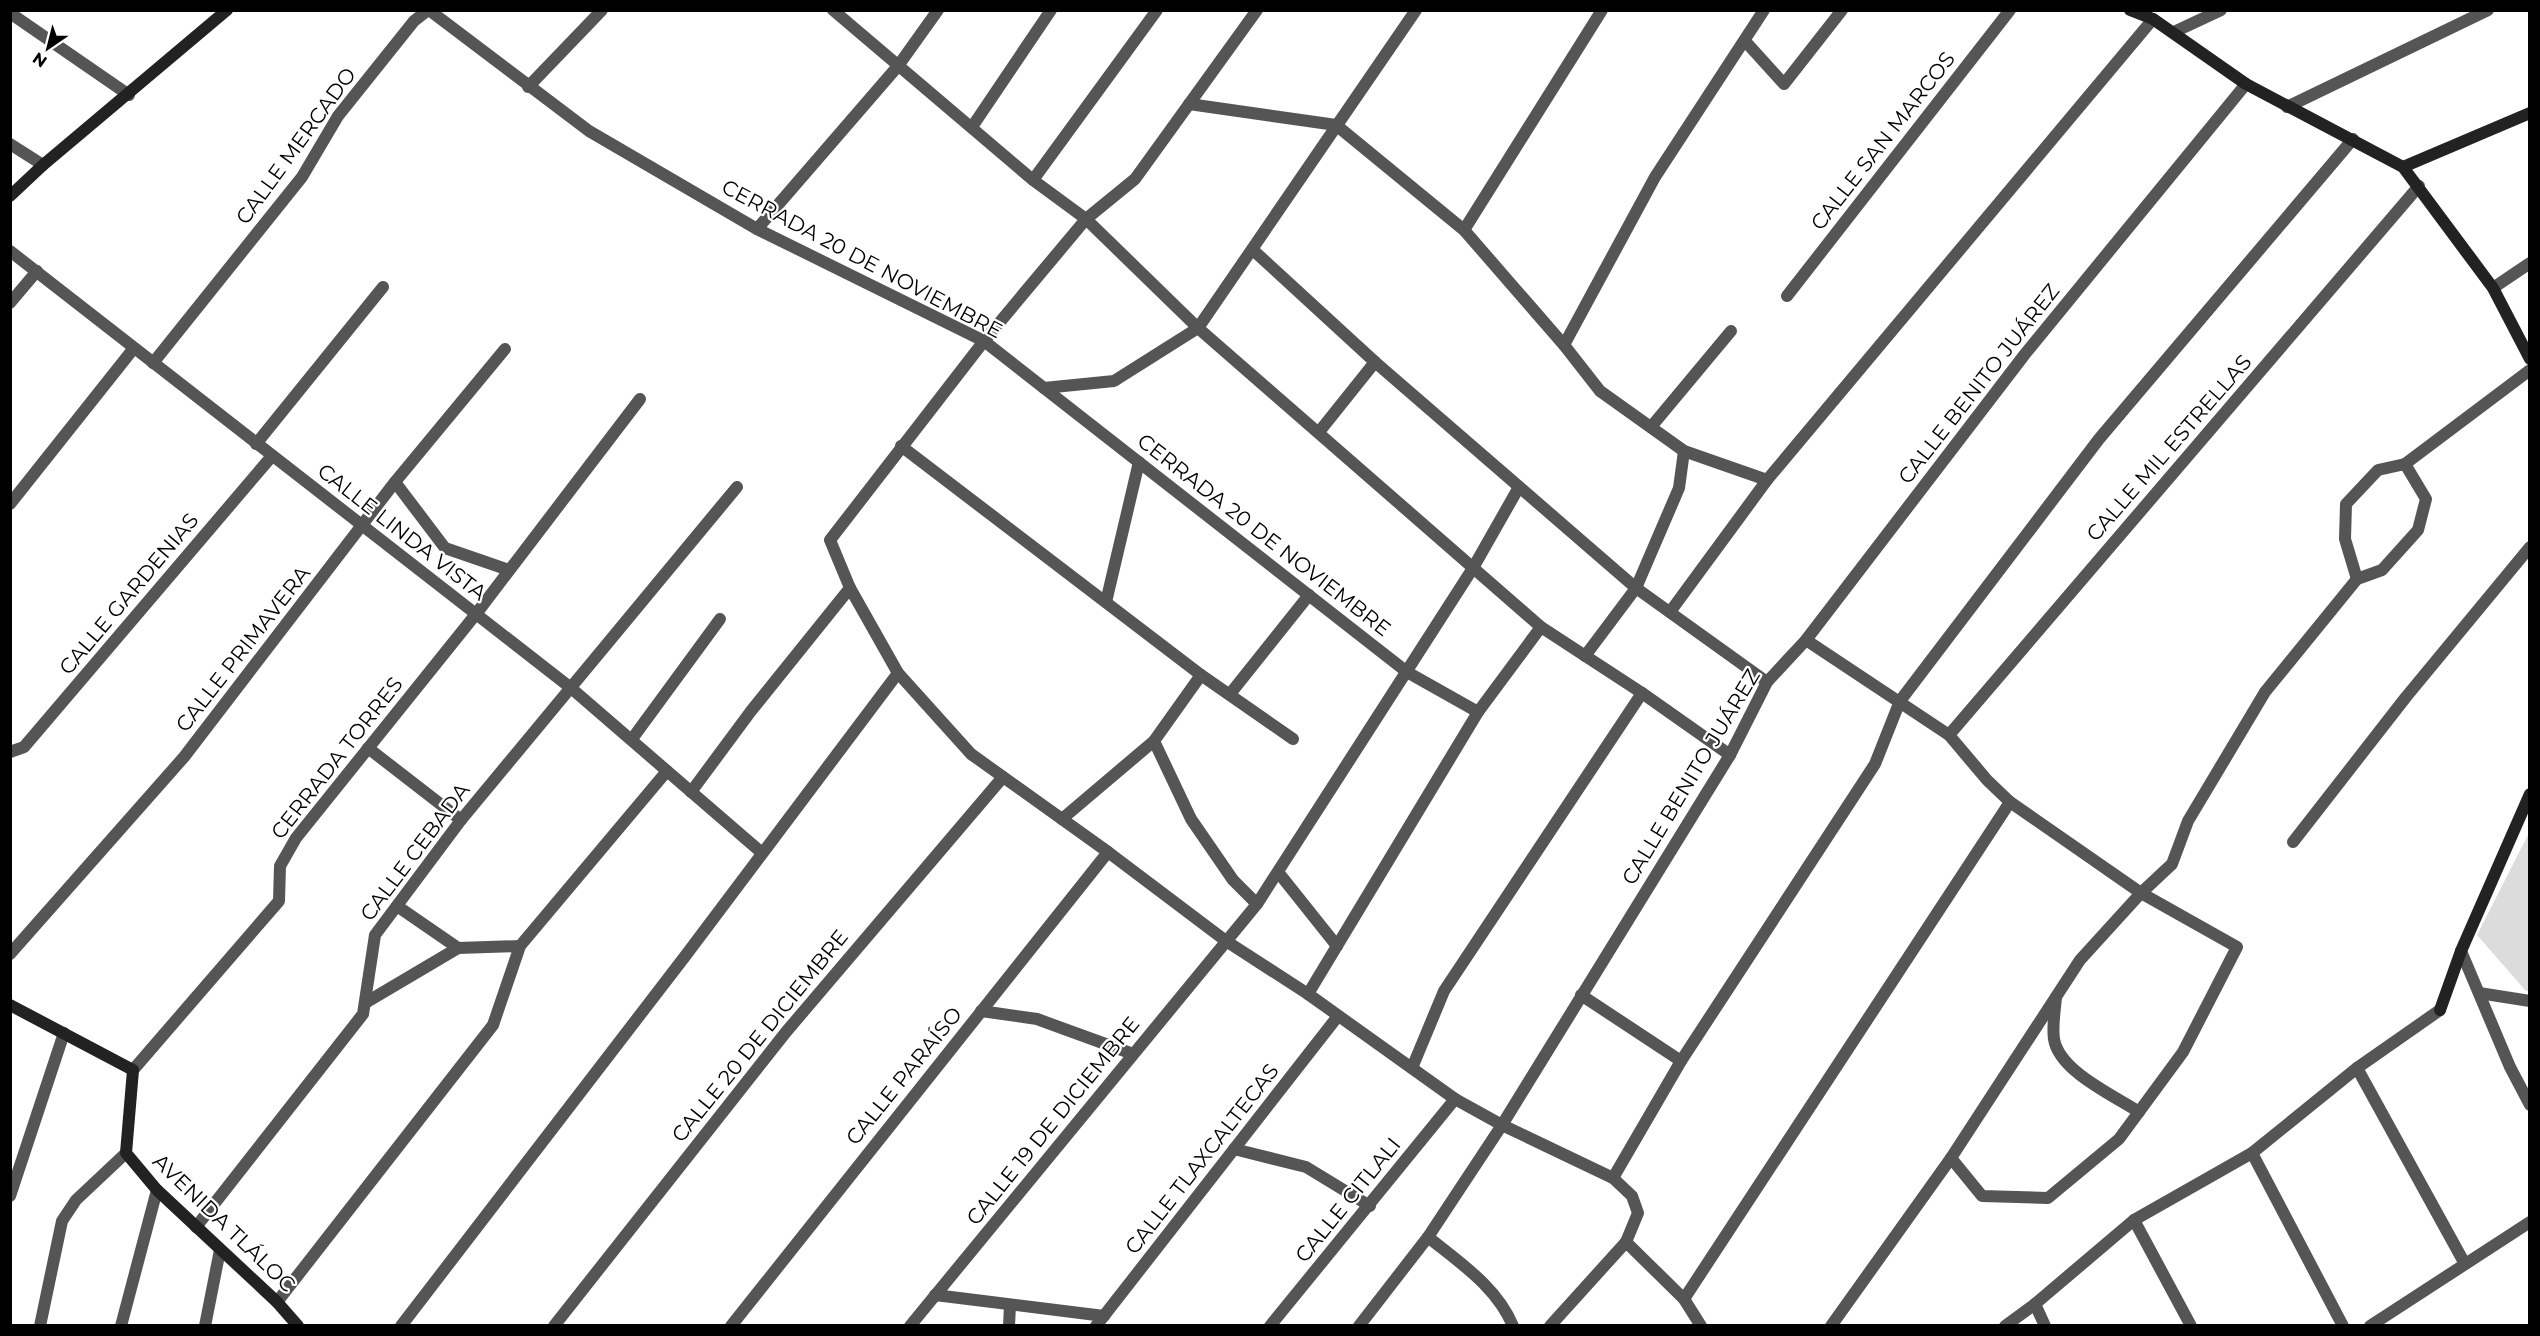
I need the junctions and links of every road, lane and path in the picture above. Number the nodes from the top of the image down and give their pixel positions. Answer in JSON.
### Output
{"nodes":[{"id":1,"x":227,"y":10,"type":"edge"},
{"id":2,"x":428,"y":10,"type":"edge"},
{"id":3,"x":602,"y":10,"type":"edge"},
{"id":4,"x":833,"y":10,"type":"edge"},
{"id":5,"x":938,"y":10,"type":"edge"},
{"id":6,"x":1051,"y":10,"type":"edge"},
{"id":7,"x":1157,"y":10,"type":"edge"},
{"id":8,"x":1257,"y":10,"type":"edge"},
{"id":9,"x":1416,"y":10,"type":"edge"},
{"id":10,"x":1602,"y":10,"type":"edge"},
{"id":11,"x":1764,"y":10,"type":"edge"},
{"id":12,"x":1842,"y":10,"type":"edge"},
{"id":13,"x":2010,"y":10,"type":"edge"},
{"id":14,"x":2130,"y":10,"type":"edge"},
{"id":15,"x":2221,"y":10,"type":"edge"},
{"id":16,"x":2488,"y":10,"type":"edge"},
{"id":17,"x":10,"y":13,"type":"edge"},
{"id":18,"x":2153,"y":19,"type":"junction"},
{"id":19,"x":2174,"y":32,"type":"junction"},
{"id":20,"x":1745,"y":40,"type":"junction"},
{"id":21,"x":898,"y":66,"type":"junction"},
{"id":22,"x":2246,"y":84,"type":"junction"},
{"id":23,"x":528,"y":87,"type":"junction"},
{"id":24,"x":129,"y":95,"type":"junction"},
{"id":25,"x":1189,"y":104,"type":"junction"},
{"id":26,"x":2287,"y":107,"type":"junction"},
{"id":27,"x":2529,"y":112,"type":"edge"},
{"id":28,"x":1336,"y":125,"type":"junction"},
{"id":29,"x":972,"y":127,"type":"junction"},
{"id":30,"x":2353,"y":139,"type":"junction"},
{"id":31,"x":10,"y":144,"type":"edge"},
{"id":32,"x":42,"y":165,"type":"junction"},
{"id":33,"x":2403,"y":167,"type":"junction"},
{"id":34,"x":1033,"y":180,"type":"junction"},
{"id":35,"x":2419,"y":186,"type":"junction"},
{"id":36,"x":10,"y":196,"type":"edge"},
{"id":37,"x":1086,"y":219,"type":"junction"},
{"id":38,"x":757,"y":229,"type":"junction"},
{"id":39,"x":1464,"y":230,"type":"junction"},
{"id":40,"x":1253,"y":250,"type":"junction"},
{"id":41,"x":10,"y":251,"type":"edge"},
{"id":42,"x":2529,"y":263,"type":"edge"},
{"id":43,"x":37,"y":271,"type":"junction"},
{"id":44,"x":383,"y":287,"type":"dead end"},
{"id":45,"x":2493,"y":288,"type":"junction"},
{"id":46,"x":1787,"y":296,"type":"dead end"},
{"id":47,"x":10,"y":303,"type":"edge"},
{"id":48,"x":1198,"y":328,"type":"junction"},
{"id":49,"x":1731,"y":331,"type":"dead end"},
{"id":50,"x":984,"y":341,"type":"junction"},
{"id":51,"x":1564,"y":345,"type":"junction"},
{"id":52,"x":134,"y":348,"type":"junction"},
{"id":53,"x":505,"y":349,"type":"dead end"},
{"id":54,"x":2529,"y":359,"type":"edge"},
{"id":55,"x":1375,"y":362,"type":"junction"},
{"id":56,"x":153,"y":363,"type":"junction"},
{"id":57,"x":2529,"y":370,"type":"edge"},
{"id":58,"x":1044,"y":388,"type":"junction"},
{"id":59,"x":640,"y":399,"type":"dead end"},
{"id":60,"x":1651,"y":427,"type":"junction"},
{"id":61,"x":1319,"y":432,"type":"junction"},
{"id":62,"x":256,"y":444,"type":"junction"},
{"id":63,"x":901,"y":446,"type":"junction"},
{"id":64,"x":1684,"y":451,"type":"junction"},
{"id":65,"x":272,"y":456,"type":"junction"},
{"id":66,"x":1139,"y":462,"type":"junction"},
{"id":67,"x":2405,"y":464,"type":"junction"},
{"id":68,"x":1767,"y":480,"type":"junction"},
{"id":69,"x":395,"y":482,"type":"junction"},
{"id":70,"x":737,"y":487,"type":"dead end"},
{"id":71,"x":1519,"y":487,"type":"junction"},
{"id":72,"x":10,"y":504,"type":"edge"},
{"id":73,"x":364,"y":525,"type":"junction"},
{"id":74,"x":2529,"y":547,"type":"edge"},
{"id":75,"x":1473,"y":568,"type":"junction"},
{"id":76,"x":509,"y":570,"type":"junction"},
{"id":77,"x":2357,"y":579,"type":"junction"},
{"id":78,"x":850,"y":588,"type":"junction"},
{"id":79,"x":1636,"y":588,"type":"junction"},
{"id":80,"x":1309,"y":595,"type":"junction"},
{"id":81,"x":1106,"y":602,"type":"junction"},
{"id":82,"x":1670,"y":612,"type":"junction"},
{"id":83,"x":476,"y":614,"type":"junction"},
{"id":84,"x":720,"y":619,"type":"dead end"},
{"id":85,"x":1541,"y":627,"type":"junction"},
{"id":86,"x":1806,"y":640,"type":"junction"},
{"id":87,"x":1585,"y":656,"type":"junction"},
{"id":88,"x":1407,"y":672,"type":"junction"},
{"id":89,"x":898,"y":673,"type":"junction"},
{"id":90,"x":1202,"y":675,"type":"junction"},
{"id":91,"x":1767,"y":682,"type":"junction"},
{"id":92,"x":571,"y":688,"type":"junction"},
{"id":93,"x":1642,"y":693,"type":"junction"},
{"id":94,"x":1230,"y":694,"type":"junction"},
{"id":95,"x":1900,"y":701,"type":"junction"},
{"id":96,"x":1478,"y":712,"type":"junction"},
{"id":97,"x":1949,"y":735,"type":"junction"},
{"id":98,"x":632,"y":739,"type":"junction"},
{"id":99,"x":1293,"y":739,"type":"dead end"},
{"id":100,"x":1154,"y":741,"type":"junction"},
{"id":101,"x":368,"y":748,"type":"junction"},
{"id":102,"x":10,"y":752,"type":"edge"},
{"id":103,"x":1730,"y":755,"type":"junction"},
{"id":104,"x":667,"y":771,"type":"junction"},
{"id":105,"x":1003,"y":777,"type":"junction"},
{"id":106,"x":691,"y":792,"type":"junction"},
{"id":107,"x":2529,"y":794,"type":"edge"},
{"id":108,"x":2010,"y":802,"type":"junction"},
{"id":109,"x":1062,"y":819,"type":"junction"},
{"id":110,"x":461,"y":820,"type":"junction"},
{"id":111,"x":2293,"y":842,"type":"dead end"},
{"id":112,"x":1108,"y":852,"type":"junction"},
{"id":113,"x":762,"y":853,"type":"junction"},
{"id":114,"x":1278,"y":872,"type":"junction"},
{"id":115,"x":2141,"y":893,"type":"junction"},
{"id":116,"x":1257,"y":904,"type":"junction"},
{"id":117,"x":397,"y":906,"type":"junction"},
{"id":118,"x":1226,"y":941,"type":"junction"},
{"id":119,"x":520,"y":946,"type":"junction"},
{"id":120,"x":1337,"y":946,"type":"junction"},
{"id":121,"x":458,"y":948,"type":"junction"},
{"id":122,"x":2461,"y":951,"type":"junction"},
{"id":123,"x":10,"y":954,"type":"edge"},
{"id":124,"x":2479,"y":993,"type":"junction"},
{"id":125,"x":1308,"y":994,"type":"junction"},
{"id":126,"x":1581,"y":995,"type":"junction"},
{"id":127,"x":2056,"y":996,"type":"junction"},
{"id":128,"x":2529,"y":1001,"type":"edge"},
{"id":129,"x":365,"y":1003,"type":"junction"},
{"id":130,"x":10,"y":1005,"type":"edge"},
{"id":131,"x":2439,"y":1010,"type":"joint"},
{"id":132,"x":981,"y":1011,"type":"junction"},
{"id":133,"x":1338,"y":1016,"type":"junction"},
{"id":134,"x":64,"y":1033,"type":"junction"},
{"id":135,"x":1133,"y":1054,"type":"junction"},
{"id":136,"x":1681,"y":1061,"type":"junction"},
{"id":137,"x":1412,"y":1068,"type":"junction"},
{"id":138,"x":2357,"y":1068,"type":"junction"},
{"id":139,"x":133,"y":1070,"type":"junction"},
{"id":140,"x":1455,"y":1099,"type":"junction"},
{"id":141,"x":2529,"y":1105,"type":"edge"},
{"id":142,"x":2139,"y":1112,"type":"junction"},
{"id":143,"x":1502,"y":1125,"type":"junction"},
{"id":144,"x":1234,"y":1149,"type":"junction"},
{"id":145,"x":126,"y":1153,"type":"junction"},
{"id":146,"x":2252,"y":1153,"type":"junction"},
{"id":147,"x":1951,"y":1158,"type":"junction"},
{"id":148,"x":1613,"y":1178,"type":"junction"},
{"id":149,"x":157,"y":1190,"type":"junction"},
{"id":150,"x":10,"y":1196,"type":"edge"},
{"id":151,"x":1370,"y":1206,"type":"junction"},
{"id":152,"x":2134,"y":1220,"type":"junction"},
{"id":153,"x":2529,"y":1221,"type":"edge"},
{"id":154,"x":196,"y":1227,"type":"junction"},
{"id":155,"x":1428,"y":1238,"type":"junction"},
{"id":156,"x":1626,"y":1242,"type":"junction"},
{"id":157,"x":220,"y":1250,"type":"junction"},
{"id":158,"x":2465,"y":1264,"type":"junction"},
{"id":159,"x":935,"y":1295,"type":"junction"},
{"id":160,"x":1684,"y":1299,"type":"junction"},
{"id":161,"x":278,"y":1302,"type":"junction"},
{"id":162,"x":2035,"y":1304,"type":"junction"},
{"id":163,"x":1010,"y":1305,"type":"junction"},
{"id":164,"x":1100,"y":1321,"type":"edge"},
{"id":165,"x":40,"y":1326,"type":"edge"},
{"id":166,"x":121,"y":1326,"type":"edge"},
{"id":167,"x":204,"y":1326,"type":"edge"},
{"id":168,"x":298,"y":1326,"type":"edge"},
{"id":169,"x":401,"y":1326,"type":"edge"},
{"id":170,"x":554,"y":1326,"type":"edge"},
{"id":171,"x":731,"y":1326,"type":"edge"},
{"id":172,"x":910,"y":1326,"type":"edge"},
{"id":173,"x":1009,"y":1326,"type":"edge"},
{"id":174,"x":1270,"y":1326,"type":"edge"},
{"id":175,"x":1359,"y":1326,"type":"edge"},
{"id":176,"x":1513,"y":1326,"type":"edge"},
{"id":177,"x":1550,"y":1326,"type":"edge"},
{"id":178,"x":1701,"y":1326,"type":"edge"},
{"id":179,"x":1831,"y":1326,"type":"edge"},
{"id":180,"x":2005,"y":1326,"type":"edge"},
{"id":181,"x":2045,"y":1326,"type":"edge"},
{"id":182,"x":2191,"y":1326,"type":"edge"},
{"id":183,"x":2343,"y":1326,"type":"edge"},
{"id":184,"x":2370,"y":1326,"type":"edge"}],
"edges":[{"from":1,"to":24,"type":"main road"},
{"from":2,"to":23,"type":"street","name":"CERRADA 20 DE NOVIEMBRE"},
{"from":2,"to":56,"type":"street","name":"CALLE MERCADO"},
{"from":3,"to":23,"type":"street"},
{"from":4,"to":21,"type":"street"},
{"from":5,"to":21,"type":"street"},
{"from":6,"to":29,"type":"street"},
{"from":7,"to":34,"type":"street"},
{"from":8,"to":25,"type":"street"},
{"from":9,"to":28,"type":"street"},
{"from":10,"to":39,"type":"street"},
{"from":11,"to":20,"type":"street"},
{"from":12,"to":20,"type":"street"},
{"from":13,"to":46,"type":"street","name":"CALLE SAN MARCOS"},
{"from":14,"to":18,"type":"main road"},
{"from":15,"to":19,"type":"street"},
{"from":16,"to":26,"type":"street"},
{"from":17,"to":24,"type":"street"},
{"from":18,"to":19,"type":"main road"},
{"from":18,"to":68,"type":"street"},
{"from":19,"to":22,"type":"main road"},
{"from":20,"to":51,"type":"street"},
{"from":21,"to":29,"type":"street"},
{"from":21,"to":38,"type":"street"},
{"from":22,"to":26,"type":"main road"},
{"from":22,"to":86,"type":"street","name":"CALLE BENITO JUÁREZ"},
{"from":23,"to":38,"type":"street","name":"CERRADA 20 DE NOVIEMBRE"},
{"from":24,"to":32,"type":"main road"},
{"from":25,"to":28,"type":"street"},
{"from":25,"to":37,"type":"street"},
{"from":26,"to":30,"type":"main road"},
{"from":27,"to":33,"type":"main road"},
{"from":28,"to":39,"type":"street"},
{"from":28,"to":40,"type":"street"},
{"from":29,"to":34,"type":"street"},
{"from":30,"to":33,"type":"main road"},
{"from":30,"to":95,"type":"street"},
{"from":31,"to":32,"type":"street"},
{"from":32,"to":36,"type":"main road"},
{"from":33,"to":35,"type":"main road"},
{"from":34,"to":37,"type":"street"},
{"from":35,"to":45,"type":"main road"},
{"from":35,"to":97,"type":"street","name":"CALLE MIL ESTRELLAS"},
{"from":37,"to":48,"type":"street"},
{"from":37,"to":50,"type":"street"},
{"from":38,"to":50,"type":"street","name":"CERRADA 20 DE NOVIEMBRE"},
{"from":39,"to":51,"type":"street"},
{"from":40,"to":48,"type":"street"},
{"from":40,"to":55,"type":"street"},
{"from":41,"to":43,"type":"street","name":"CALLE LINDA VISTA"},
{"from":42,"to":45,"type":"street"},
{"from":43,"to":47,"type":"street"},
{"from":43,"to":52,"type":"street","name":"CALLE LINDA VISTA"},
{"from":44,"to":62,"type":"street"},
{"from":45,"to":54,"type":"main road"},
{"from":48,"to":58,"type":"street"},
{"from":48,"to":61,"type":"street"},
{"from":49,"to":60,"type":"street"},
{"from":50,"to":58,"type":"street","name":"CERRADA 20 DE NOVIEMBRE"},
{"from":50,"to":63,"type":"street"},
{"from":51,"to":60,"type":"street"},
{"from":52,"to":56,"type":"street","name":"CALLE LINDA VISTA"},
{"from":52,"to":72,"type":"street"},
{"from":53,"to":69,"type":"street","name":"CALLE PRIMAVERA"},
{"from":55,"to":61,"type":"street"},
{"from":55,"to":71,"type":"street"},
{"from":56,"to":62,"type":"street","name":"CALLE LINDA VISTA"},
{"from":57,"to":67,"type":"street"},
{"from":58,"to":66,"type":"street","name":"CERRADA 20 DE NOVIEMBRE"},
{"from":59,"to":76,"type":"street","name":"CERRADA TORRES"},
{"from":60,"to":64,"type":"street"},
{"from":61,"to":75,"type":"street"},
{"from":62,"to":65,"type":"street","name":"CALLE LINDA VISTA"},
{"from":63,"to":78,"type":"street"},
{"from":63,"to":81,"type":"street"},
{"from":64,"to":68,"type":"street"},
{"from":64,"to":79,"type":"street"},
{"from":65,"to":73,"type":"street","name":"CALLE LINDA VISTA"},
{"from":65,"to":102,"type":"street","name":"CALLE GARDENIAS"},
{"from":66,"to":80,"type":"street","name":"CERRADA 20 DE NOVIEMBRE"},
{"from":66,"to":81,"type":"street"},
{"from":67,"to":77,"type":"street"},
{"from":67,"to":77,"type":"street"},
{"from":68,"to":82,"type":"street"},
{"from":69,"to":73,"type":"street","name":"CALLE PRIMAVERA"},
{"from":69,"to":76,"type":"street"},
{"from":70,"to":92,"type":"street","name":"CALLE CEBADA"},
{"from":71,"to":75,"type":"street","name":"CALLE 19 DE DICIEMBRE"},
{"from":71,"to":79,"type":"street"},
{"from":73,"to":83,"type":"street","name":"CALLE LINDA VISTA"},
{"from":73,"to":123,"type":"street","name":"CALLE PRIMAVERA"},
{"from":74,"to":111,"type":"street"},
{"from":75,"to":85,"type":"street"},
{"from":75,"to":88,"type":"street","name":"CALLE 19 DE DICIEMBRE"},
{"from":76,"to":83,"type":"street","name":"CERRADA TORRES"},
{"from":77,"to":115,"type":"street"},
{"from":78,"to":89,"type":"street"},
{"from":78,"to":106,"type":"street"},
{"from":79,"to":82,"type":"street"},
{"from":79,"to":87,"type":"street"},
{"from":80,"to":88,"type":"street","name":"CERRADA 20 DE NOVIEMBRE"},
{"from":80,"to":94,"type":"street"},
{"from":81,"to":90,"type":"street"},
{"from":82,"to":91,"type":"street"},
{"from":83,"to":92,"type":"street","name":"CALLE LINDA VISTA"},
{"from":83,"to":101,"type":"street","name":"CERRADA TORRES"},
{"from":84,"to":98,"type":"street"},
{"from":85,"to":87,"type":"street"},
{"from":85,"to":96,"type":"street"},
{"from":86,"to":91,"type":"street","name":"CALLE BENITO JUÁREZ"},
{"from":86,"to":95,"type":"street"},
{"from":87,"to":93,"type":"street"},
{"from":88,"to":96,"type":"street","name":"CERRADA 20 DE NOVIEMBRE"},
{"from":88,"to":114,"type":"street","name":"CALLE 19 DE DICIEMBRE"},
{"from":89,"to":105,"type":"street"},
{"from":89,"to":113,"type":"street"},
{"from":90,"to":94,"type":"street"},
{"from":90,"to":100,"type":"street"},
{"from":91,"to":103,"type":"street","name":"CALLE BENITO JUÁREZ"},
{"from":92,"to":98,"type":"street","name":"CALLE LINDA VISTA"},
{"from":92,"to":110,"type":"street","name":"CALLE CEBADA"},
{"from":93,"to":103,"type":"street"},
{"from":93,"to":137,"type":"street"},
{"from":94,"to":99,"type":"street"},
{"from":95,"to":97,"type":"street"},
{"from":95,"to":136,"type":"street"},
{"from":96,"to":120,"type":"street"},
{"from":97,"to":108,"type":"street"},
{"from":98,"to":104,"type":"street","name":"CALLE LINDA VISTA"},
{"from":100,"to":109,"type":"street"},
{"from":100,"to":116,"type":"street"},
{"from":101,"to":110,"type":"street"},
{"from":101,"to":139,"type":"street","name":"CERRADA TORRES"},
{"from":103,"to":126,"type":"street","name":"CALLE BENITO JUÁREZ"},
{"from":104,"to":106,"type":"street","name":"CALLE LINDA VISTA"},
{"from":104,"to":119,"type":"street"},
{"from":105,"to":109,"type":"street"},
{"from":105,"to":170,"type":"street","name":"CALLE 20 DE DICIEMBRE"},
{"from":106,"to":113,"type":"street","name":"CALLE LINDA VISTA"},
{"from":107,"to":122,"type":"main road"},
{"from":108,"to":115,"type":"street"},
{"from":108,"to":160,"type":"street"},
{"from":109,"to":112,"type":"street"},
{"from":110,"to":117,"type":"street","name":"CALLE CEBADA"},
{"from":112,"to":118,"type":"street"},
{"from":112,"to":132,"type":"street","name":"CALLE PARAÍSO"},
{"from":113,"to":169,"type":"street"},
{"from":114,"to":116,"type":"street","name":"CALLE 19 DE DICIEMBRE"},
{"from":114,"to":120,"type":"street"},
{"from":115,"to":127,"type":"street"},
{"from":115,"to":142,"type":"street"},
{"from":116,"to":118,"type":"street","name":"CALLE 19 DE DICIEMBRE"},
{"from":117,"to":121,"type":"street"},
{"from":117,"to":129,"type":"street","name":"CALLE CEBADA"},
{"from":118,"to":125,"type":"street"},
{"from":118,"to":135,"type":"street","name":"CALLE 19 DE DICIEMBRE"},
{"from":119,"to":121,"type":"street"},
{"from":119,"to":161,"type":"street"},
{"from":120,"to":125,"type":"street"},
{"from":121,"to":129,"type":"street"},
{"from":122,"to":124,"type":"street"},
{"from":122,"to":131,"type":"main road"},
{"from":124,"to":128,"type":"street"},
{"from":124,"to":141,"type":"street"},
{"from":125,"to":133,"type":"street"},
{"from":126,"to":136,"type":"street"},
{"from":126,"to":143,"type":"street","name":"CALLE BENITO JUÁREZ"},
{"from":127,"to":142,"type":"street"},
{"from":127,"to":147,"type":"street"},
{"from":129,"to":154,"type":"street","name":"CALLE CEBADA"},
{"from":130,"to":134,"type":"main road"},
{"from":131,"to":138,"type":"street"},
{"from":132,"to":135,"type":"street"},
{"from":132,"to":171,"type":"street","name":"CALLE PARAÍSO"},
{"from":133,"to":137,"type":"street"},
{"from":133,"to":144,"type":"street","name":"CALLE TLAXCALTECAS"},
{"from":134,"to":139,"type":"main road"},
{"from":134,"to":150,"type":"street"},
{"from":135,"to":159,"type":"street","name":"CALLE 19 DE DICIEMBRE"},
{"from":136,"to":148,"type":"street"},
{"from":137,"to":140,"type":"street"},
{"from":138,"to":146,"type":"street"},
{"from":138,"to":158,"type":"street"},
{"from":139,"to":145,"type":"main road","name":"AVENIDA TLÁLOC"},
{"from":140,"to":143,"type":"street"},
{"from":140,"to":151,"type":"street","name":"CALLE CITLALI"},
{"from":142,"to":147,"type":"street"},
{"from":143,"to":148,"type":"street"},
{"from":143,"to":155,"type":"street","name":"CALLE BENITO JUÁREZ"},
{"from":144,"to":151,"type":"street"},
{"from":144,"to":164,"type":"street","name":"CALLE TLAXCALTECAS"},
{"from":145,"to":149,"type":"main road","name":"AVENIDA TLÁLOC"},
{"from":145,"to":165,"type":"street"},
{"from":146,"to":152,"type":"street"},
{"from":146,"to":183,"type":"street"},
{"from":147,"to":179,"type":"street"},
{"from":148,"to":156,"type":"street"},
{"from":149,"to":154,"type":"main road","name":"AVENIDA TLÁLOC"},
{"from":149,"to":166,"type":"street"},
{"from":151,"to":174,"type":"street","name":"CALLE CITLALI"},
{"from":152,"to":162,"type":"street"},
{"from":152,"to":182,"type":"street"},
{"from":153,"to":158,"type":"street"},
{"from":154,"to":157,"type":"main road","name":"AVENIDA TLÁLOC"},
{"from":155,"to":175,"type":"street","name":"CALLE BENITO JUÁREZ"},
{"from":155,"to":176,"type":"street"},
{"from":156,"to":160,"type":"street"},
{"from":156,"to":177,"type":"street"},
{"from":157,"to":161,"type":"main road","name":"AVENIDA TLÁLOC"},
{"from":157,"to":167,"type":"street"},
{"from":158,"to":184,"type":"street"},
{"from":159,"to":163,"type":"street"},
{"from":159,"to":172,"type":"street","name":"CALLE 19 DE DICIEMBRE"},
{"from":160,"to":178,"type":"street"},
{"from":161,"to":168,"type":"main road","name":"AVENIDA TLÁLOC"},
{"from":162,"to":180,"type":"street"},
{"from":162,"to":181,"type":"street"},
{"from":163,"to":164,"type":"street"},
{"from":163,"to":173,"type":"street"}]}
